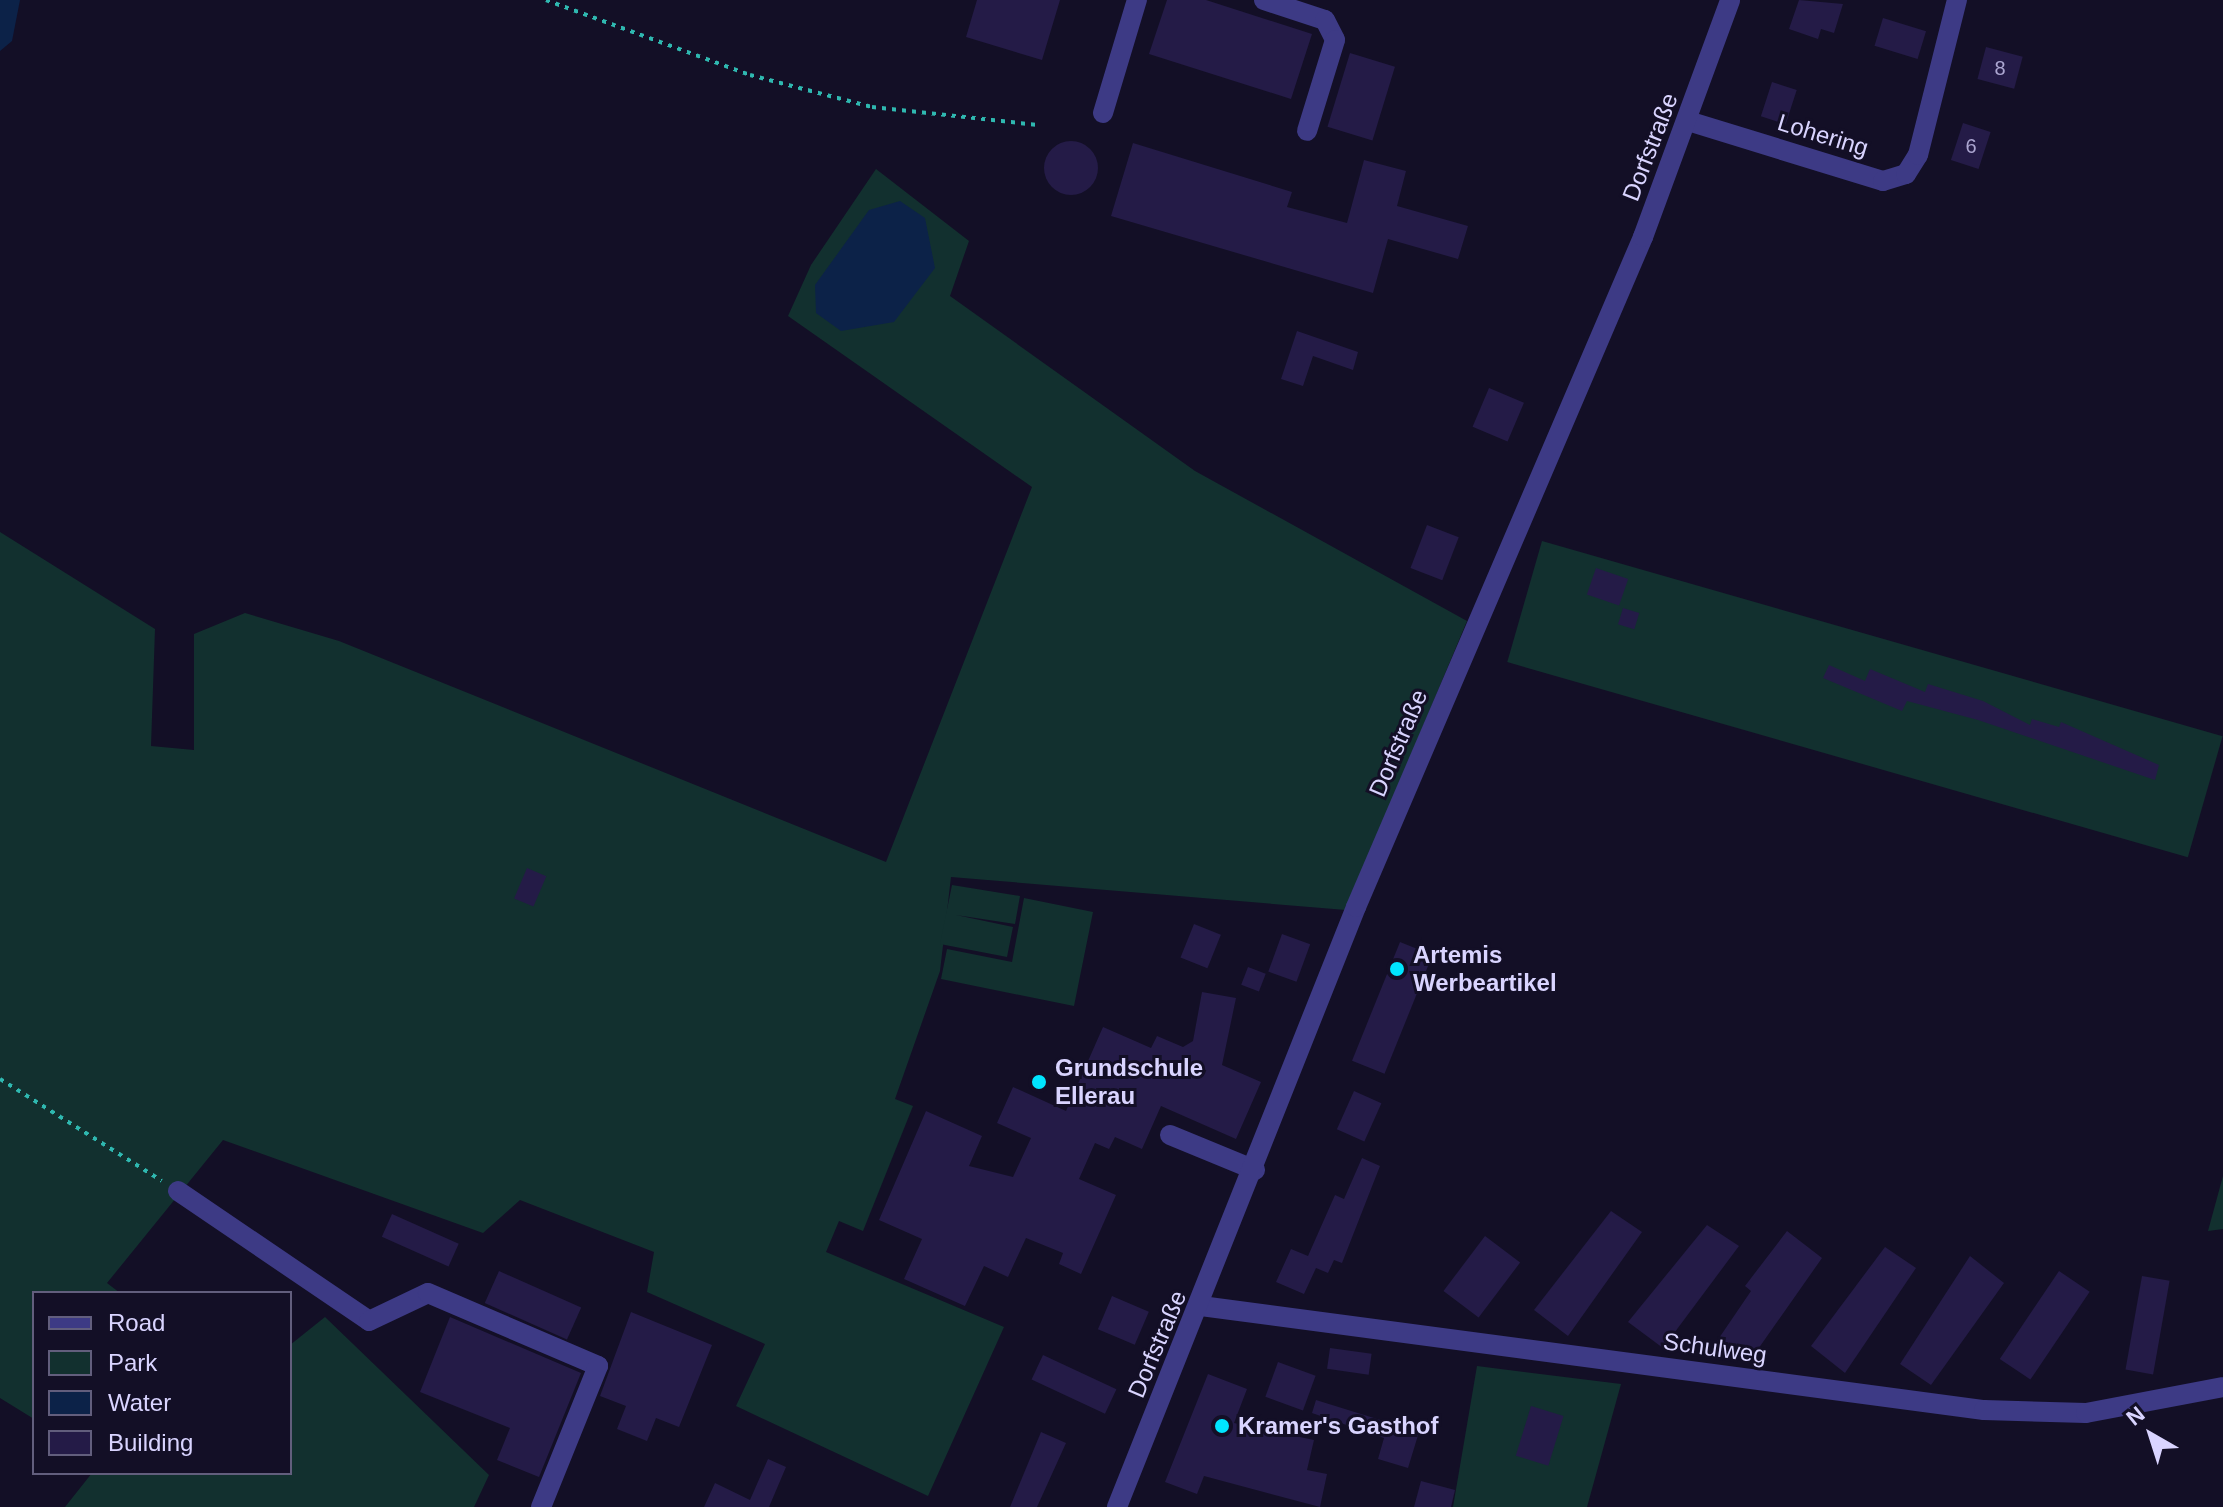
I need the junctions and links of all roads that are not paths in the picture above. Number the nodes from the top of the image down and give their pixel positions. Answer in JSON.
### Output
{"nodes":[{"id":1,"x":1137,"y":0,"type":"edge"},
{"id":2,"x":1264,"y":0,"type":"edge"},
{"id":3,"x":1730,"y":0,"type":"edge"},
{"id":4,"x":1957,"y":0,"type":"edge"},
{"id":5,"x":1103,"y":113,"type":"dead end"},
{"id":6,"x":1688,"y":121,"type":"junction"},
{"id":7,"x":1307,"y":131,"type":"dead end"},
{"id":8,"x":1170,"y":1135,"type":"dead end"},
{"id":9,"x":1255,"y":1170,"type":"junction"},
{"id":10,"x":178,"y":1191,"type":"road end"},
{"id":11,"x":1201,"y":1306,"type":"junction"},
{"id":12,"x":2223,"y":1387,"type":"edge"},
{"id":13,"x":541,"y":1507,"type":"edge"},
{"id":14,"x":1117,"y":1507,"type":"edge"}],
"edges":[{"from":1,"to":5,"type":"street"},
{"from":2,"to":7,"type":"street"},
{"from":3,"to":6,"type":"street","name":"Dorfstraße"},
{"from":4,"to":6,"type":"street","name":"Lohering"},
{"from":6,"to":9,"type":"street","name":"Dorfstraße"},
{"from":8,"to":9,"type":"street"},
{"from":9,"to":11,"type":"street","name":"Dorfstraße"},
{"from":10,"to":13,"type":"street"},
{"from":11,"to":12,"type":"street","name":"Schulweg"},
{"from":11,"to":14,"type":"street","name":"Dorfstraße"}]}
